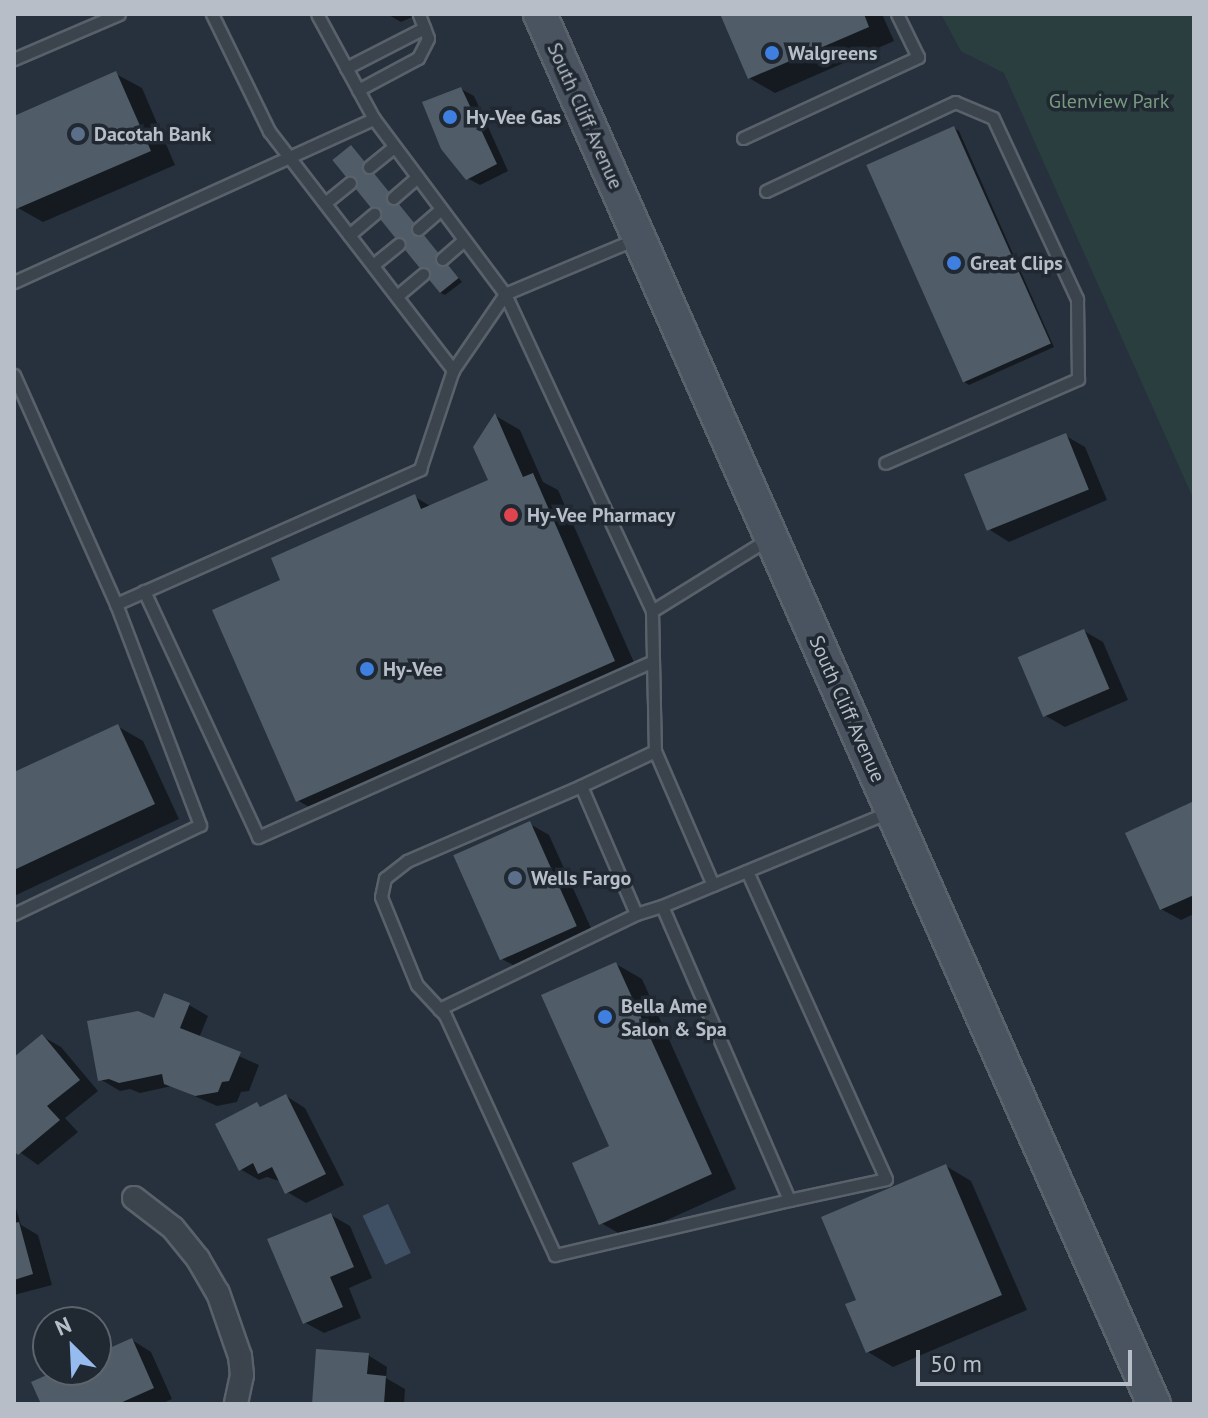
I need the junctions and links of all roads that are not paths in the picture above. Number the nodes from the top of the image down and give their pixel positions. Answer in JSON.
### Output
{"nodes":[{"id":1,"x":119,"y":14,"type":"edge"},
{"id":2,"x":212,"y":14,"type":"edge"},
{"id":3,"x":317,"y":14,"type":"edge"},
{"id":4,"x":419,"y":14,"type":"edge"},
{"id":5,"x":540,"y":14,"type":"edge"},
{"id":6,"x":897,"y":14,"type":"edge"},
{"id":7,"x":424,"y":28,"type":"junction"},
{"id":8,"x":14,"y":59,"type":"edge"},
{"id":9,"x":346,"y":68,"type":"junction"},
{"id":10,"x":358,"y":90,"type":"junction"},
{"id":11,"x":374,"y":119,"type":"junction"},
{"id":12,"x":743,"y":138,"type":"dead end"},
{"id":13,"x":394,"y":147,"type":"junction"},
{"id":14,"x":290,"y":158,"type":"junction"},
{"id":15,"x":369,"y":167,"type":"dead end"},
{"id":16,"x":417,"y":177,"type":"junction"},
{"id":17,"x":350,"y":183,"type":"dead end"},
{"id":18,"x":766,"y":191,"type":"dead end"},
{"id":19,"x":393,"y":198,"type":"dead end"},
{"id":20,"x":325,"y":203,"type":"junction"},
{"id":21,"x":441,"y":209,"type":"junction"},
{"id":22,"x":374,"y":214,"type":"dead end"},
{"id":23,"x":418,"y":229,"type":"dead end"},
{"id":24,"x":349,"y":235,"type":"junction"},
{"id":25,"x":639,"y":238,"type":"junction"},
{"id":26,"x":464,"y":240,"type":"junction"},
{"id":27,"x":399,"y":244,"type":"dead end"},
{"id":28,"x":442,"y":259,"type":"dead end"},
{"id":29,"x":373,"y":265,"type":"junction"},
{"id":30,"x":423,"y":274,"type":"dead end"},
{"id":31,"x":14,"y":282,"type":"edge"},
{"id":32,"x":505,"y":294,"type":"junction"},
{"id":33,"x":397,"y":296,"type":"junction"},
{"id":34,"x":453,"y":370,"type":"junction"},
{"id":35,"x":14,"y":375,"type":"edge"},
{"id":36,"x":885,"y":463,"type":"dead end"},
{"id":37,"x":770,"y":538,"type":"junction"},
{"id":38,"x":144,"y":591,"type":"junction"},
{"id":39,"x":116,"y":604,"type":"junction"},
{"id":40,"x":652,"y":611,"type":"junction"},
{"id":41,"x":653,"y":661,"type":"junction"},
{"id":42,"x":655,"y":751,"type":"junction"},
{"id":43,"x":581,"y":786,"type":"junction"},
{"id":44,"x":893,"y":810,"type":"junction"},
{"id":45,"x":747,"y":871,"type":"junction"},
{"id":46,"x":713,"y":885,"type":"junction"},
{"id":47,"x":662,"y":906,"type":"junction"},
{"id":48,"x":14,"y":914,"type":"edge"},
{"id":49,"x":636,"y":914,"type":"junction"},
{"id":50,"x":439,"y":1009,"type":"junction"},
{"id":51,"x":134,"y":1198,"type":"dead end"},
{"id":52,"x":789,"y":1200,"type":"junction"},
{"id":53,"x":236,"y":1404,"type":"edge"},
{"id":54,"x":1154,"y":1404,"type":"edge"}],
"edges":[{"from":1,"to":8,"type":"lane"},
{"from":2,"to":14,"type":"lane"},
{"from":3,"to":9,"type":"lane"},
{"from":4,"to":7,"type":"lane"},
{"from":5,"to":25,"type":"main road","name":"South Cliff Avenue"},
{"from":6,"to":12,"type":"lane"},
{"from":7,"to":9,"type":"lane"},
{"from":7,"to":10,"type":"lane"},
{"from":9,"to":10,"type":"lane"},
{"from":10,"to":11,"type":"lane"},
{"from":11,"to":13,"type":"lane"},
{"from":11,"to":14,"type":"lane"},
{"from":13,"to":15,"type":"lane"},
{"from":13,"to":16,"type":"lane"},
{"from":14,"to":20,"type":"lane"},
{"from":14,"to":31,"type":"lane"},
{"from":16,"to":19,"type":"lane"},
{"from":16,"to":21,"type":"lane"},
{"from":17,"to":20,"type":"lane"},
{"from":18,"to":36,"type":"lane"},
{"from":20,"to":24,"type":"lane"},
{"from":21,"to":23,"type":"lane"},
{"from":21,"to":26,"type":"lane"},
{"from":22,"to":24,"type":"lane"},
{"from":24,"to":29,"type":"lane"},
{"from":25,"to":32,"type":"lane"},
{"from":25,"to":37,"type":"main road","name":"South Cliff Avenue"},
{"from":26,"to":28,"type":"lane"},
{"from":26,"to":32,"type":"lane"},
{"from":27,"to":29,"type":"lane"},
{"from":29,"to":33,"type":"lane"},
{"from":30,"to":33,"type":"lane"},
{"from":32,"to":34,"type":"lane"},
{"from":32,"to":40,"type":"lane"},
{"from":33,"to":34,"type":"lane"},
{"from":34,"to":38,"type":"lane"},
{"from":35,"to":39,"type":"lane"},
{"from":37,"to":40,"type":"lane"},
{"from":37,"to":44,"type":"main road","name":"South Cliff Avenue"},
{"from":38,"to":39,"type":"lane"},
{"from":38,"to":41,"type":"lane"},
{"from":39,"to":48,"type":"lane"},
{"from":40,"to":41,"type":"lane"},
{"from":41,"to":42,"type":"lane"},
{"from":42,"to":43,"type":"lane"},
{"from":42,"to":46,"type":"lane"},
{"from":43,"to":49,"type":"lane"},
{"from":43,"to":50,"type":"lane"},
{"from":44,"to":45,"type":"lane"},
{"from":44,"to":54,"type":"main road","name":"South Cliff Avenue"},
{"from":45,"to":46,"type":"lane"},
{"from":45,"to":52,"type":"lane"},
{"from":46,"to":47,"type":"lane"},
{"from":47,"to":49,"type":"lane"},
{"from":47,"to":52,"type":"lane"},
{"from":49,"to":50,"type":"lane"},
{"from":50,"to":52,"type":"lane"},
{"from":51,"to":53,"type":"street"}]}
